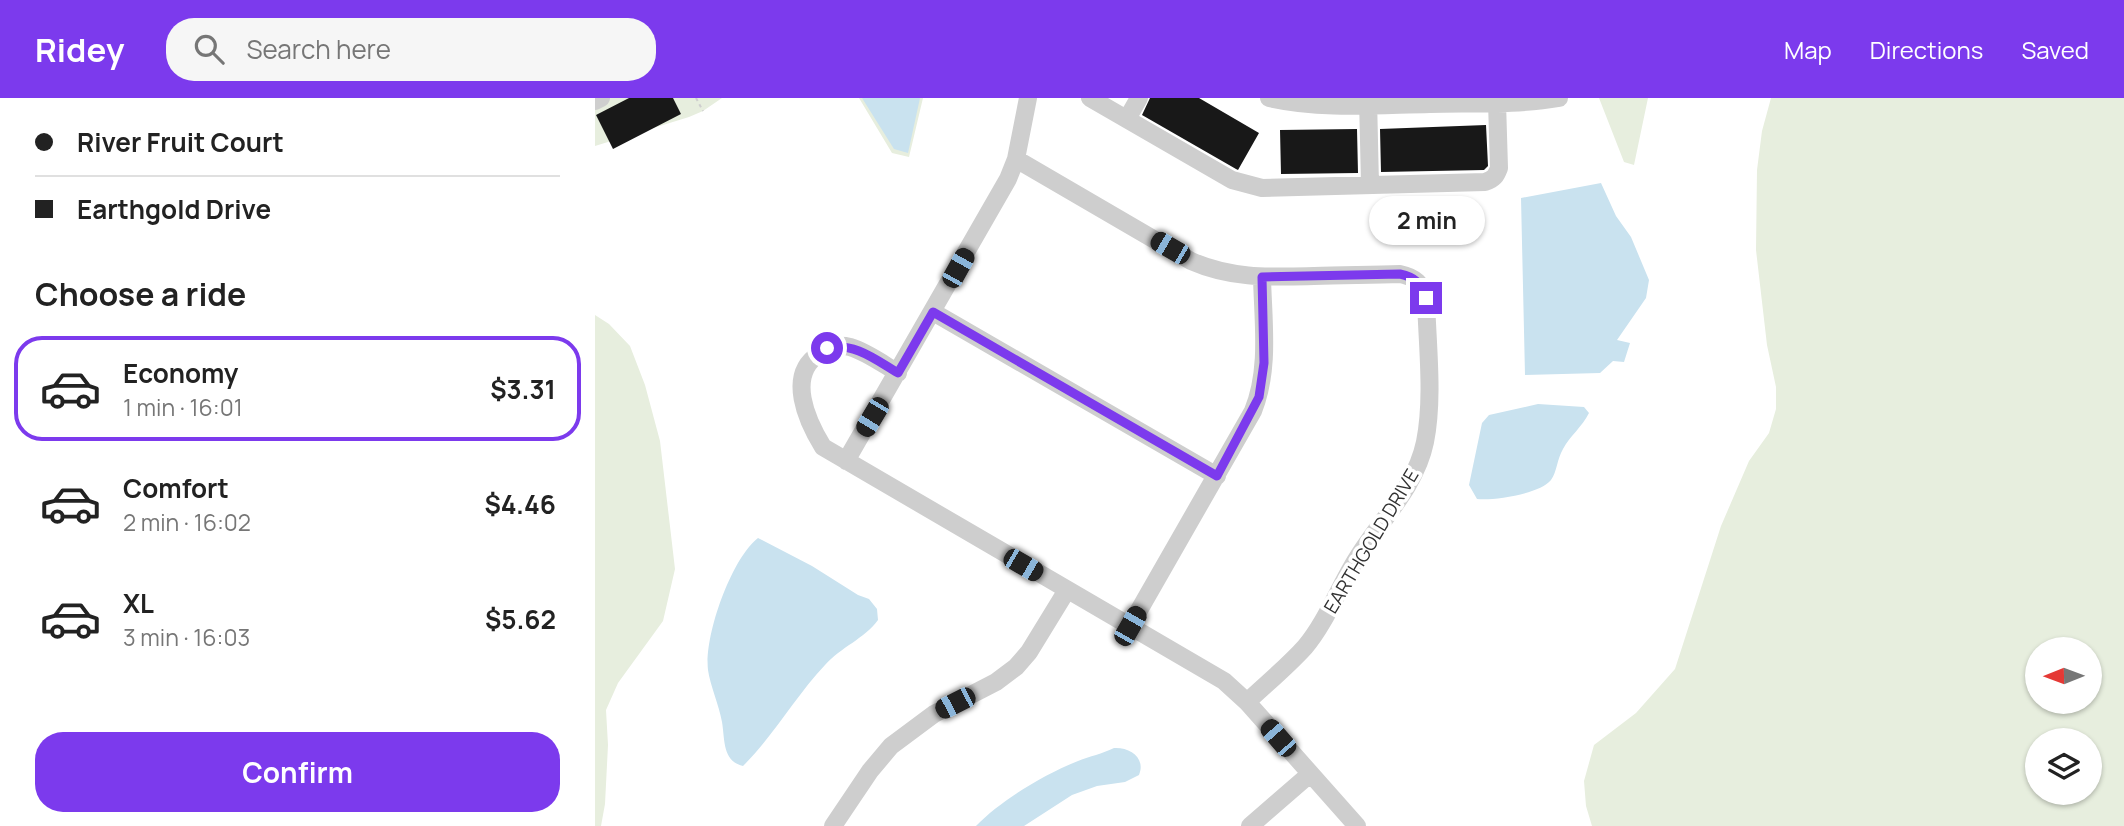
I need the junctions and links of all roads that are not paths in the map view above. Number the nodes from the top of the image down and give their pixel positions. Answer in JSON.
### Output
{"nodes":[{"id":1,"x":601,"y":98,"type":"edge"},
{"id":2,"x":1090,"y":98,"type":"edge"},
{"id":3,"x":1139,"y":98,"type":"edge"},
{"id":4,"x":1269,"y":98,"type":"edge"},
{"id":5,"x":1559,"y":98,"type":"edge"},
{"id":6,"x":1517,"y":100,"type":"edge"},
{"id":7,"x":595,"y":101,"type":"edge"},
{"id":8,"x":1368,"y":101,"type":"edge"},
{"id":9,"x":1491,"y":101,"type":"edge"},
{"id":10,"x":1025,"y":102,"type":"edge"},
{"id":11,"x":1127,"y":119,"type":"junction"},
{"id":12,"x":1016,"y":159,"type":"junction"},
{"id":13,"x":1370,"y":184,"type":"junction"},
{"id":14,"x":1262,"y":277,"type":"junction"},
{"id":15,"x":933,"y":312,"type":"junction"},
{"id":16,"x":898,"y":373,"type":"junction"},
{"id":17,"x":846,"y":461,"type":"junction"},
{"id":18,"x":1217,"y":476,"type":"junction"},
{"id":19,"x":1067,"y":590,"type":"junction"},
{"id":20,"x":1130,"y":626,"type":"junction"},
{"id":21,"x":1247,"y":702,"type":"junction"},
{"id":22,"x":1310,"y":774,"type":"junction"},
{"id":23,"x":833,"y":826,"type":"edge"},
{"id":24,"x":1250,"y":826,"type":"edge"},
{"id":25,"x":1357,"y":826,"type":"edge"}],
"edges":[{"from":1,"to":7,"type":"street"},
{"from":2,"to":11,"type":"street"},
{"from":3,"to":11,"type":"street"},
{"from":4,"to":8,"type":"street"},
{"from":5,"to":6,"type":"street"},
{"from":6,"to":9,"type":"street"},
{"from":8,"to":9,"type":"street"},
{"from":8,"to":13,"type":"street"},
{"from":9,"to":13,"type":"street"},
{"from":10,"to":12,"type":"street"},
{"from":11,"to":13,"type":"street"},
{"from":12,"to":14,"type":"street","name":"EARTHGOLD DRIVE"},
{"from":12,"to":15,"type":"street"},
{"from":14,"to":18,"type":"street"},
{"from":14,"to":21,"type":"street","name":"EARTHGOLD DRIVE"},
{"from":15,"to":16,"type":"street"},
{"from":15,"to":18,"type":"street"},
{"from":16,"to":17,"type":"street"},
{"from":16,"to":17,"type":"street"},
{"from":17,"to":19,"type":"street"},
{"from":18,"to":20,"type":"street"},
{"from":19,"to":20,"type":"street"},
{"from":19,"to":23,"type":"street"},
{"from":20,"to":21,"type":"street"},
{"from":21,"to":22,"type":"street"},
{"from":22,"to":24,"type":"street"},
{"from":22,"to":25,"type":"street"}]}
